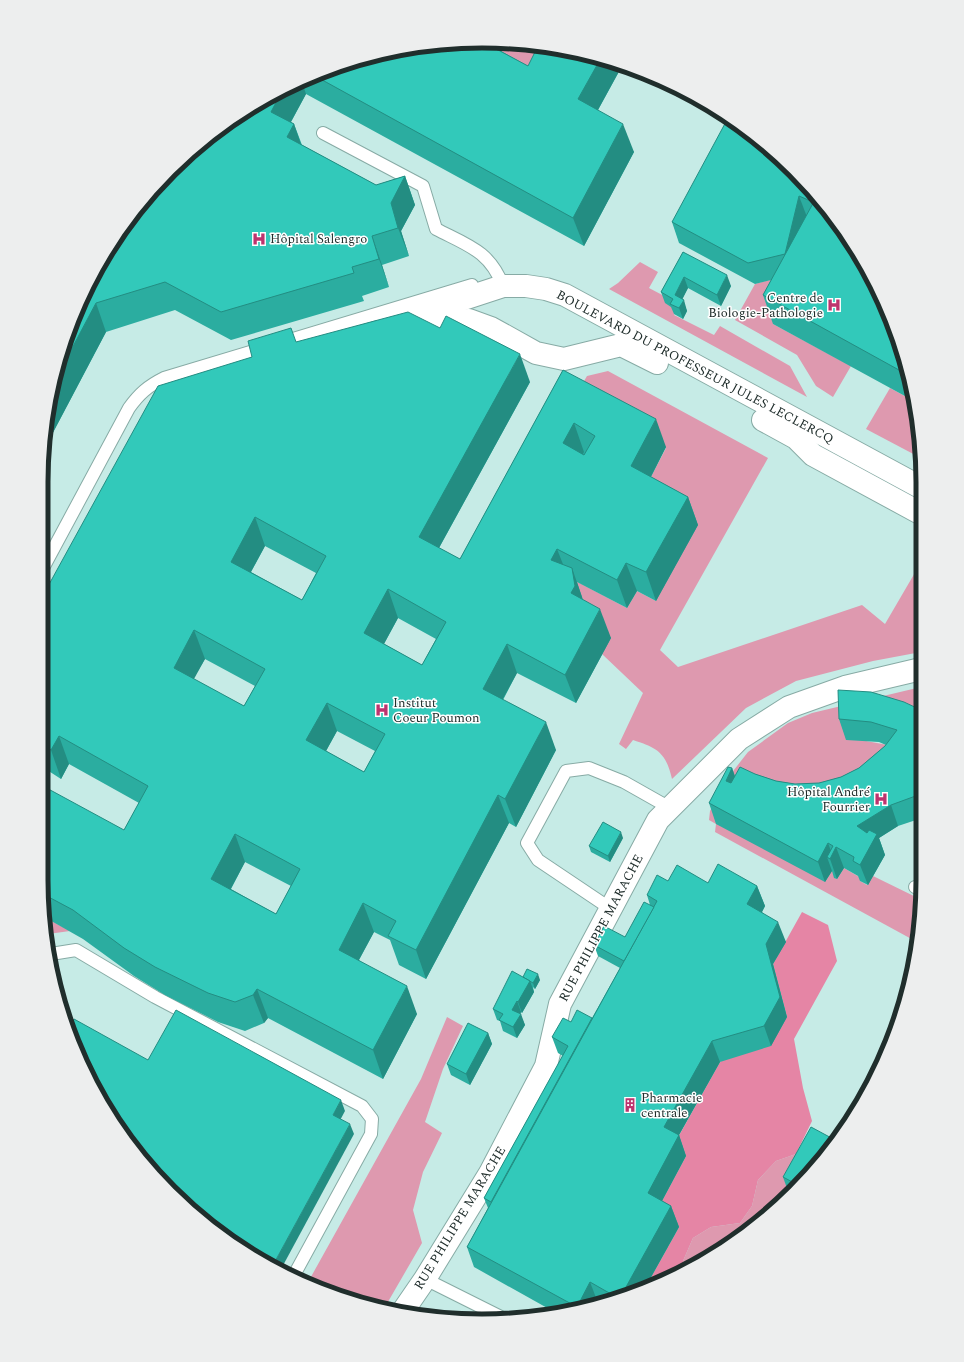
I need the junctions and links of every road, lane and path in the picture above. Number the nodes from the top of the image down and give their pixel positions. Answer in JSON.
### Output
{"nodes":[{"id":1,"x":324,"y":133,"type":"dead end"},
{"id":2,"x":503,"y":286,"type":"junction"},
{"id":3,"x":348,"y":335,"type":"junction"},
{"id":4,"x":150,"y":413,"type":"edge"},
{"id":5,"x":916,"y":486,"type":"edge"},
{"id":6,"x":916,"y":511,"type":"edge"},
{"id":7,"x":48,"y":559,"type":"edge"},
{"id":8,"x":916,"y":670,"type":"edge"},
{"id":9,"x":670,"y":808,"type":"junction"},
{"id":10,"x":611,"y":909,"type":"junction"},
{"id":11,"x":54,"y":953,"type":"edge"},
{"id":12,"x":296,"y":1272,"type":"edge"},
{"id":13,"x":425,"y":1279,"type":"junction"},
{"id":14,"x":406,"y":1307,"type":"edge"},
{"id":15,"x":494,"y":1314,"type":"edge"}],
"edges":[{"from":1,"to":2,"type":"lane"},
{"from":2,"to":3,"type":"street","name":"BOULEVARD DU PROFESSEUR JULES LECLERCQ"},
{"from":2,"to":5,"type":"street","name":"BOULEVARD DU PROFESSEUR JULES LECLERCQ"},
{"from":2,"to":7,"type":"lane"},
{"from":3,"to":4,"type":"street","name":"BOULEVARD DU PROFESSEUR JULES LECLERCQ"},
{"from":3,"to":6,"type":"street","name":"BOULEVARD DU PROFESSEUR JULES LECLERCQ"},
{"from":8,"to":9,"type":"street","name":"RUE PHILIPPE MARACHE"},
{"from":9,"to":10,"type":"street","name":"RUE PHILIPPE MARACHE"},
{"from":9,"to":10,"type":"lane"},
{"from":10,"to":13,"type":"street","name":"RUE PHILIPPE MARACHE"},
{"from":11,"to":12,"type":"lane"},
{"from":13,"to":14,"type":"street","name":"RUE PHILIPPE MARACHE"},
{"from":13,"to":15,"type":"lane"}]}
